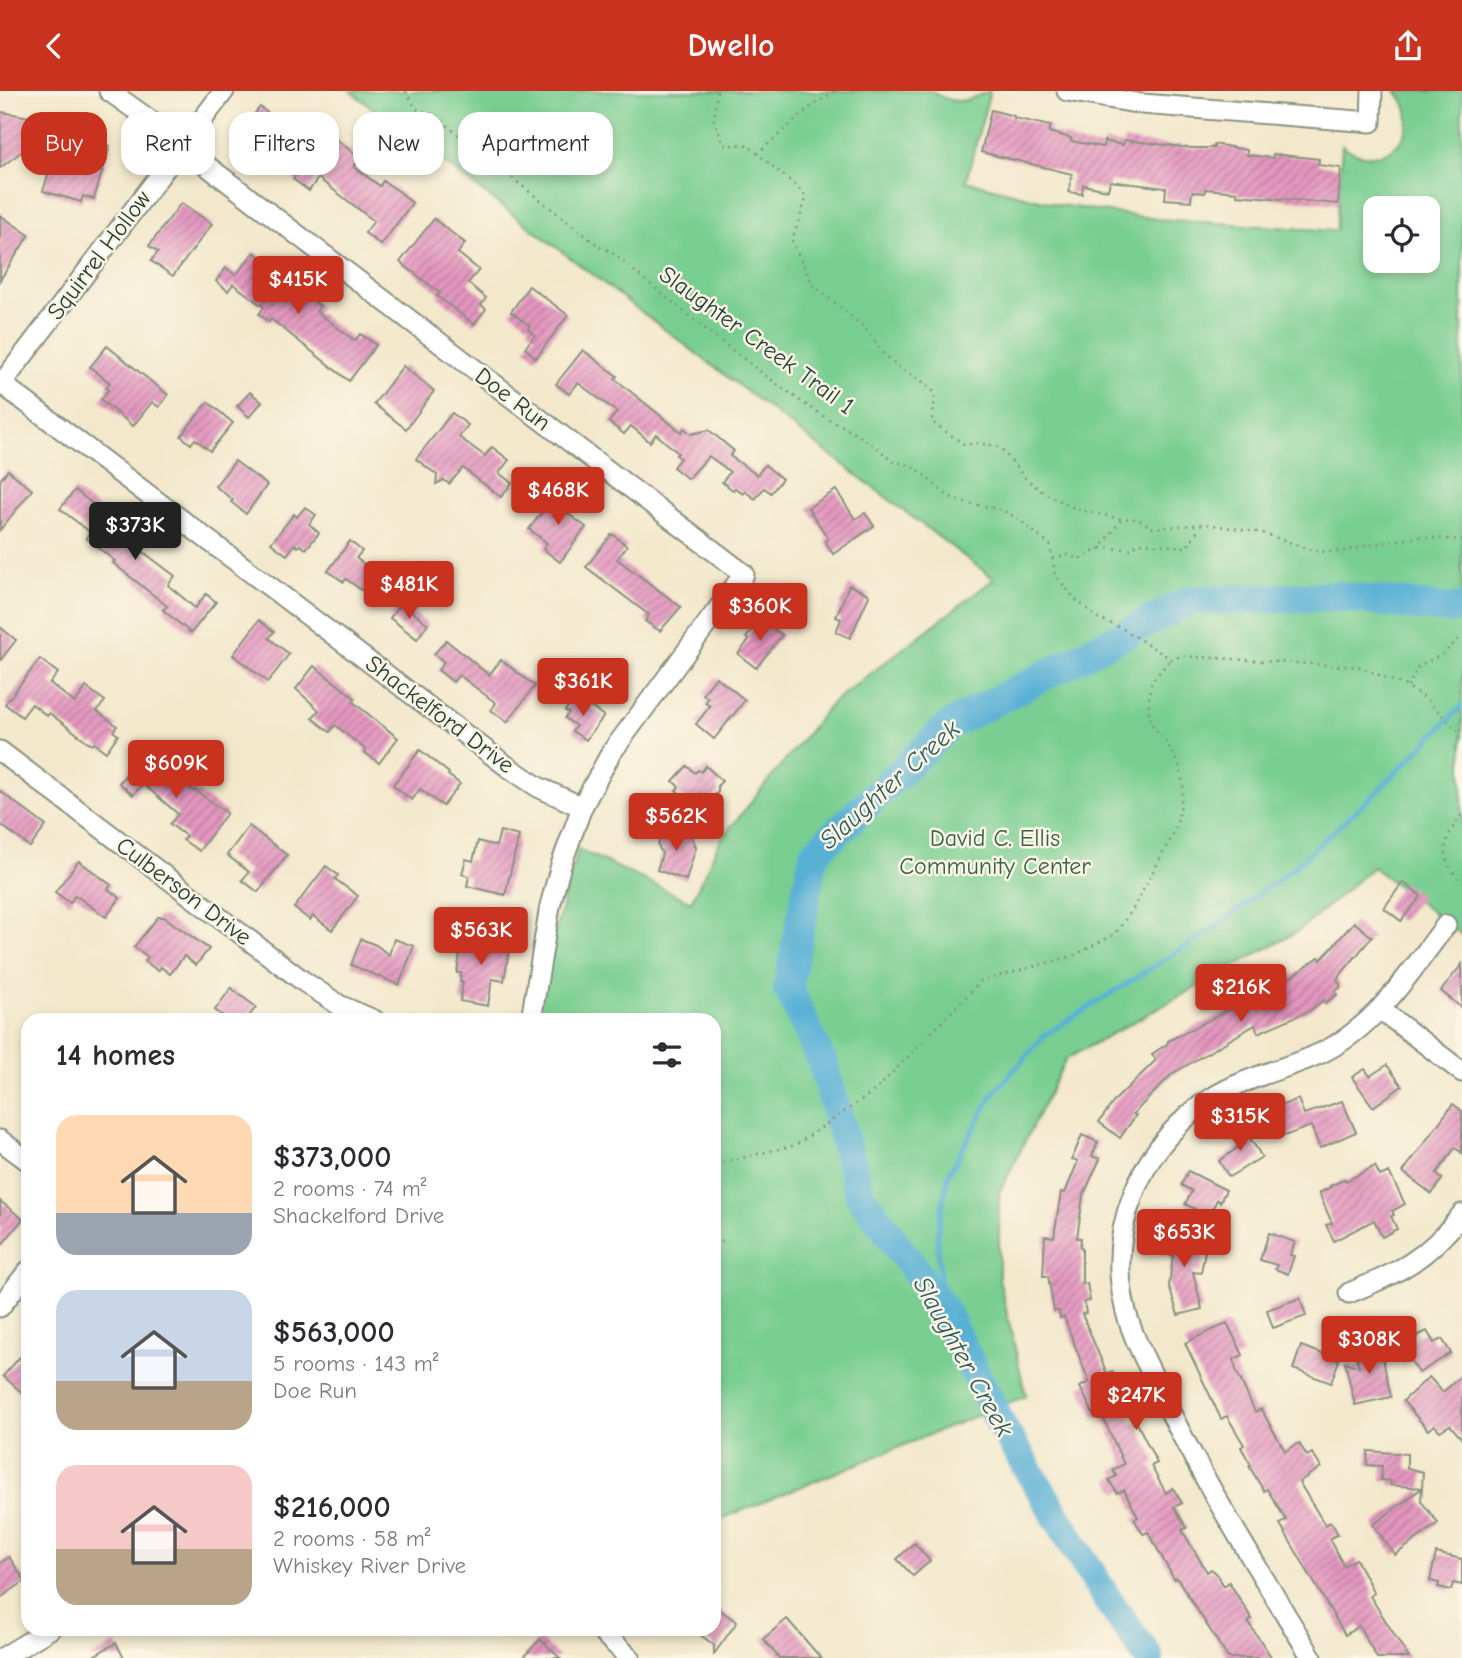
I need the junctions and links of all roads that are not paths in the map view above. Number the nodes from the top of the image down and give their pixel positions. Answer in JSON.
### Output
{"nodes":[{"id":1,"x":109,"y":91,"type":"edge"},
{"id":2,"x":224,"y":91,"type":"edge"},
{"id":3,"x":1067,"y":91,"type":"edge"},
{"id":4,"x":1372,"y":91,"type":"edge"},
{"id":5,"x":138,"y":112,"type":"edge"},
{"id":6,"x":208,"y":112,"type":"edge"},
{"id":7,"x":215,"y":173,"type":"edge"},
{"id":8,"x":160,"y":175,"type":"edge"},
{"id":9,"x":1,"y":385,"type":"edge"},
{"id":10,"x":0,"y":751,"type":"edge"},
{"id":11,"x":582,"y":807,"type":"junction"},
{"id":12,"x":1446,"y":925,"type":"dead end"},
{"id":13,"x":1381,"y":1010,"type":"junction"},
{"id":14,"x":358,"y":1013,"type":"edge"},
{"id":15,"x":532,"y":1013,"type":"edge"},
{"id":16,"x":1462,"y":1072,"type":"edge"},
{"id":17,"x":0,"y":1140,"type":"edge"},
{"id":18,"x":21,"y":1156,"type":"edge"},
{"id":19,"x":1462,"y":1214,"type":"edge"},
{"id":20,"x":21,"y":1280,"type":"edge"},
{"id":21,"x":1349,"y":1293,"type":"dead end"},
{"id":22,"x":0,"y":1307,"type":"edge"},
{"id":23,"x":38,"y":1636,"type":"edge"},
{"id":24,"x":606,"y":1636,"type":"edge"},
{"id":25,"x":2,"y":1658,"type":"edge"},
{"id":26,"x":630,"y":1658,"type":"edge"},
{"id":27,"x":1312,"y":1658,"type":"edge"}],
"edges":[{"from":1,"to":5,"type":"street"},
{"from":2,"to":6,"type":"street","name":"Squirrel Hollow"},
{"from":3,"to":4,"type":"street"},
{"from":7,"to":11,"type":"street","name":"Doe Run"},
{"from":8,"to":9,"type":"street","name":"Squirrel Hollow"},
{"from":9,"to":11,"type":"street","name":"Shackelford Drive"},
{"from":10,"to":14,"type":"street","name":"Culberson Drive"},
{"from":11,"to":15,"type":"street","name":"Doe Run"},
{"from":12,"to":13,"type":"street"},
{"from":13,"to":16,"type":"street"},
{"from":13,"to":27,"type":"street"},
{"from":17,"to":18,"type":"street"},
{"from":19,"to":21,"type":"street"},
{"from":20,"to":22,"type":"street"},
{"from":23,"to":25,"type":"street"},
{"from":24,"to":26,"type":"street"}]}
